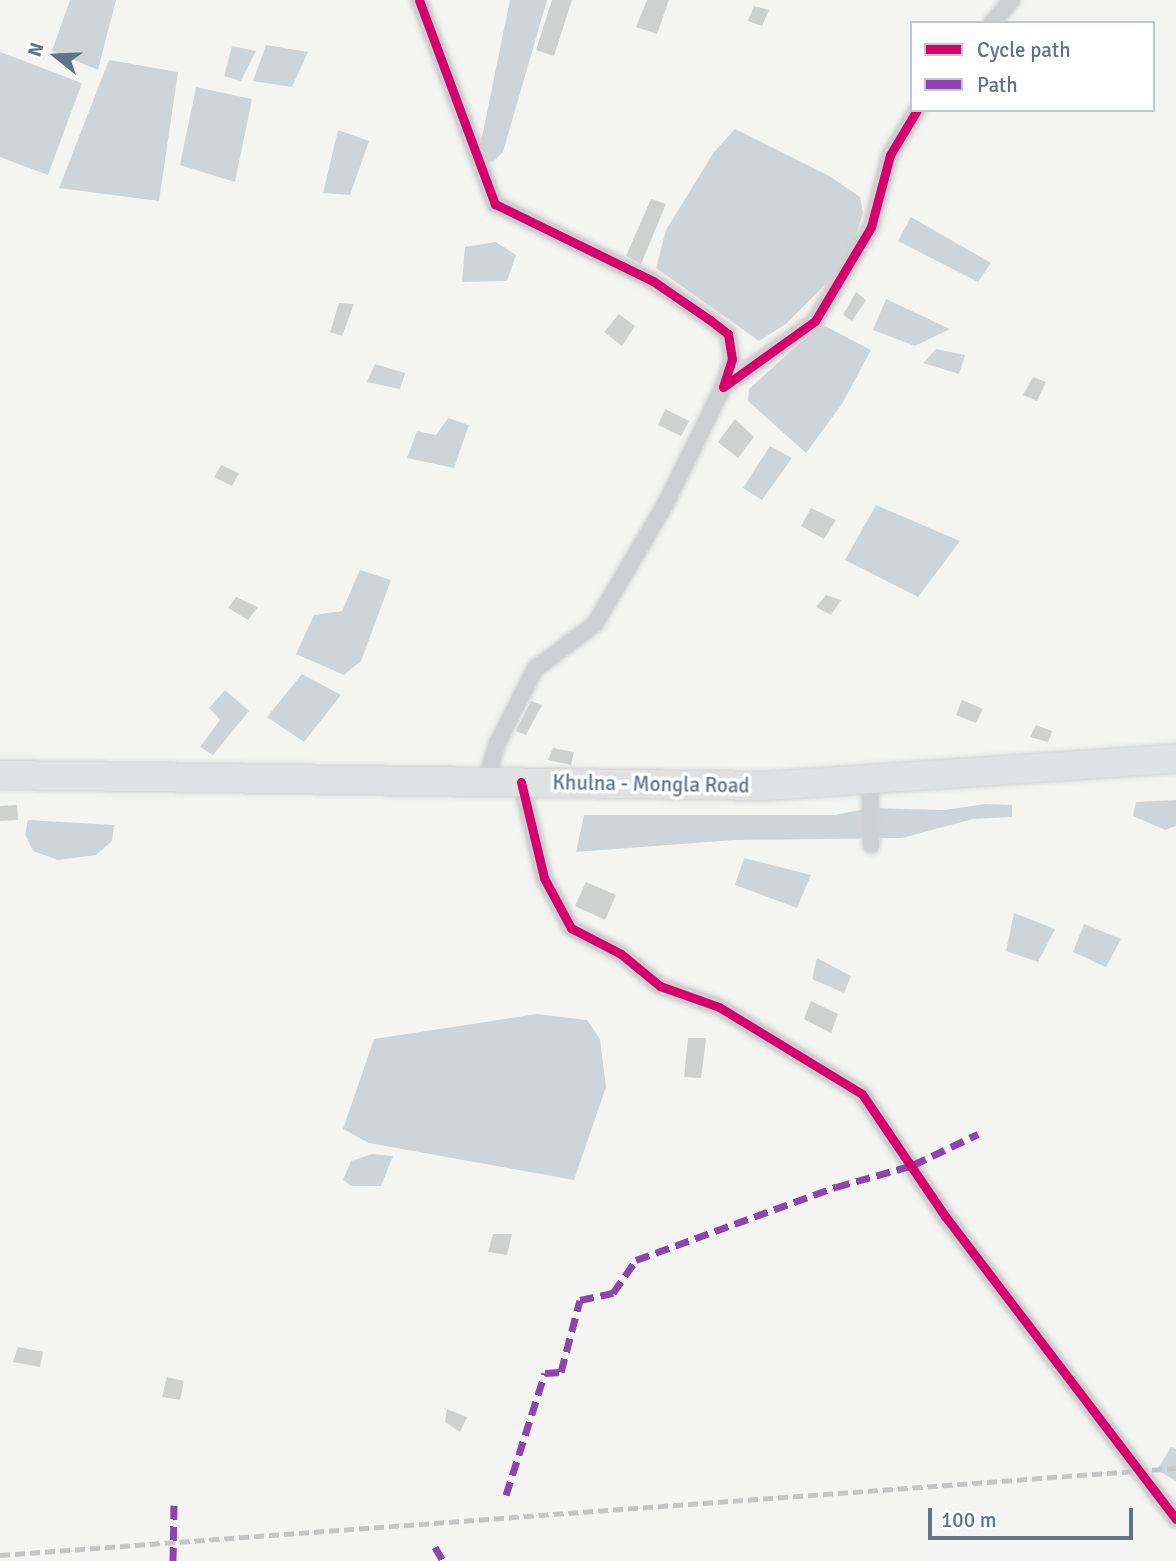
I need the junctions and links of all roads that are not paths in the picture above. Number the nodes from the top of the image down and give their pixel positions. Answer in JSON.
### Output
{"nodes":[{"id":1,"x":419,"y":0,"type":"edge"},
{"id":2,"x":1012,"y":0,"type":"edge"},
{"id":3,"x":994,"y":21,"type":"edge"},
{"id":4,"x":916,"y":112,"type":"edge"},
{"id":5,"x":723,"y":387,"type":"junction"},
{"id":6,"x":1176,"y":759,"type":"edge"},
{"id":7,"x":0,"y":775,"type":"edge"},
{"id":8,"x":870,"y":779,"type":"junction"},
{"id":9,"x":486,"y":782,"type":"junction"},
{"id":10,"x":522,"y":782,"type":"junction"},
{"id":11,"x":871,"y":845,"type":"dead end"},
{"id":12,"x":1176,"y":1519,"type":"edge"}],
"edges":[{"from":1,"to":5,"type":"street"},
{"from":2,"to":3,"type":"street"},
{"from":4,"to":5,"type":"street"},
{"from":5,"to":9,"type":"street"},
{"from":6,"to":8,"type":"highway","name":"Khulna - Mongla Road"},
{"from":7,"to":9,"type":"highway","name":"Khulna - Mongla Road"},
{"from":8,"to":10,"type":"highway","name":"Khulna - Mongla Road"},
{"from":8,"to":11,"type":"street"},
{"from":9,"to":10,"type":"highway","name":"Khulna - Mongla Road"},
{"from":10,"to":12,"type":"street"}]}
